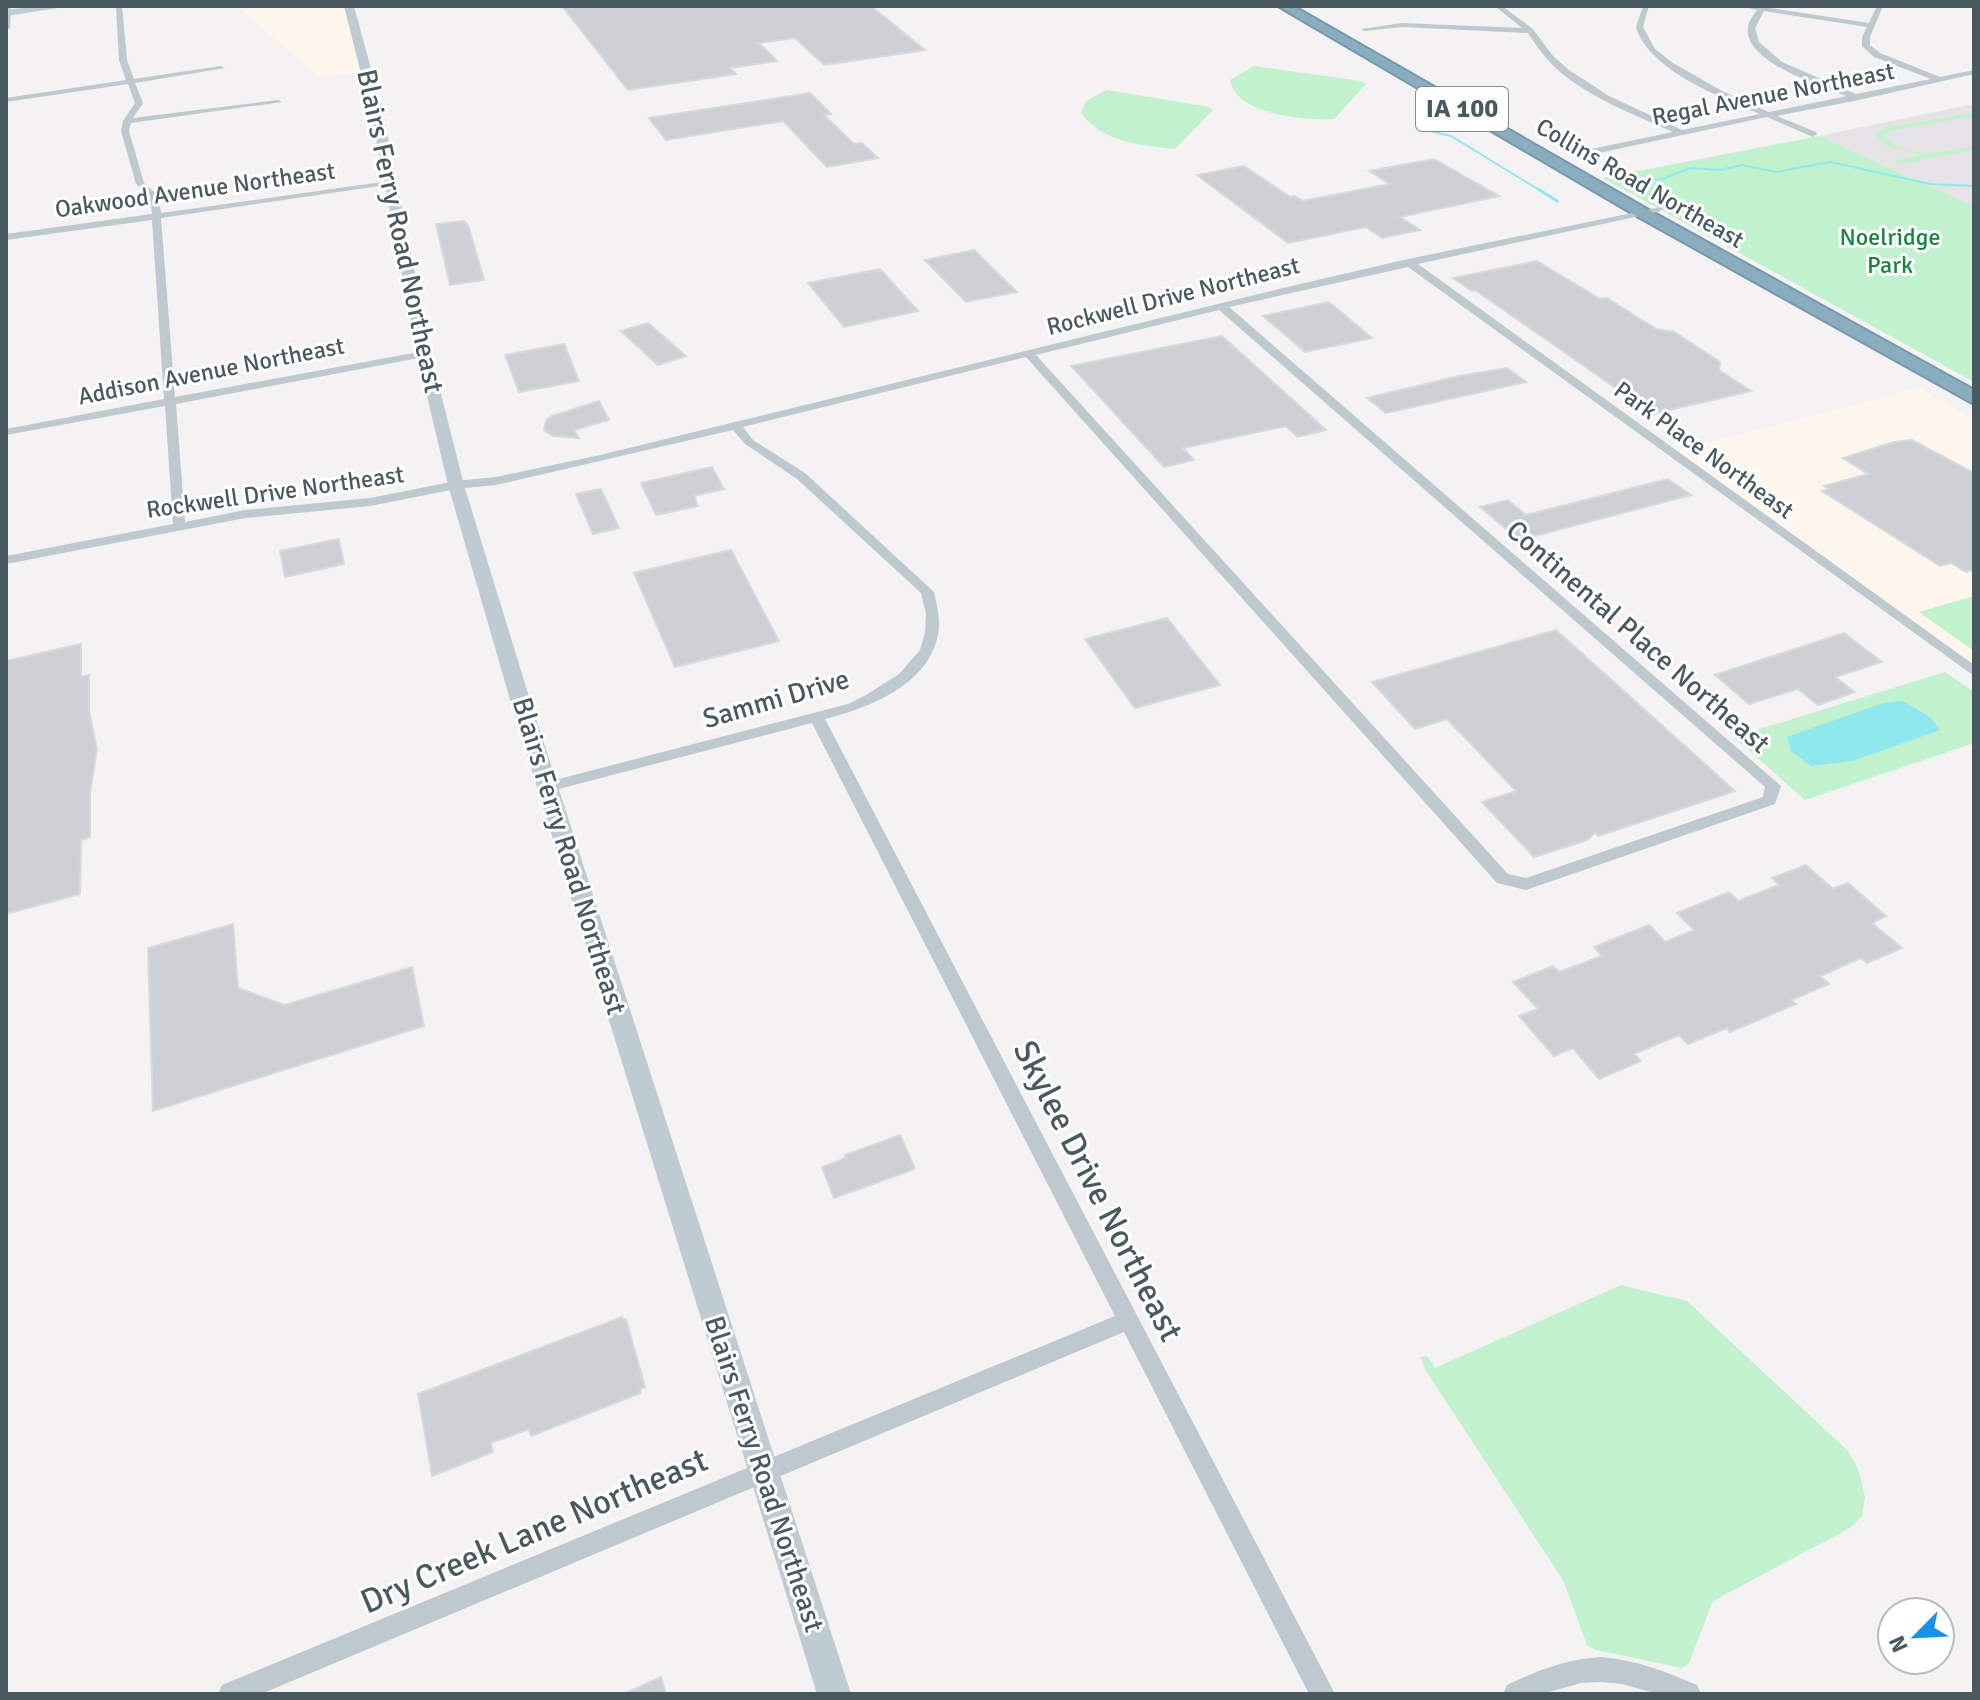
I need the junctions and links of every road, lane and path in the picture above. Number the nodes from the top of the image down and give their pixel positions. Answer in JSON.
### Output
{"nodes":[{"id":1,"x":66,"y":6,"type":"edge"},
{"id":2,"x":119,"y":6,"type":"edge"},
{"id":3,"x":349,"y":6,"type":"edge"},
{"id":4,"x":1284,"y":6,"type":"edge"},
{"id":5,"x":1300,"y":6,"type":"edge"},
{"id":6,"x":1498,"y":6,"type":"edge"},
{"id":7,"x":1646,"y":6,"type":"edge"},
{"id":8,"x":1742,"y":6,"type":"edge"},
{"id":9,"x":1880,"y":6,"type":"edge"},
{"id":10,"x":1762,"y":9,"type":"junction"},
{"id":11,"x":7,"y":11,"type":"edge"},
{"id":12,"x":1871,"y":25,"type":"junction"},
{"id":13,"x":6,"y":28,"type":"edge"},
{"id":14,"x":1365,"y":29,"type":"dead end"},
{"id":15,"x":1530,"y":31,"type":"junction"},
{"id":16,"x":221,"y":68,"type":"dead end"},
{"id":17,"x":1974,"y":72,"type":"edge"},
{"id":18,"x":1943,"y":81,"type":"junction"},
{"id":19,"x":131,"y":82,"type":"junction"},
{"id":20,"x":1859,"y":98,"type":"junction"},
{"id":21,"x":6,"y":100,"type":"edge"},
{"id":22,"x":278,"y":102,"type":"dead end"},
{"id":23,"x":1771,"y":115,"type":"junction"},
{"id":24,"x":127,"y":121,"type":"junction"},
{"id":25,"x":1681,"y":133,"type":"junction"},
{"id":26,"x":1813,"y":134,"type":"dead end"},
{"id":27,"x":1580,"y":154,"type":"dead end"},
{"id":28,"x":389,"y":184,"type":"junction"},
{"id":29,"x":1649,"y":211,"type":"junction"},
{"id":30,"x":156,"y":215,"type":"junction"},
{"id":31,"x":6,"y":237,"type":"edge"},
{"id":32,"x":1408,"y":262,"type":"junction"},
{"id":33,"x":1221,"y":306,"type":"junction"},
{"id":34,"x":424,"y":354,"type":"junction"},
{"id":35,"x":1029,"y":354,"type":"junction"},
{"id":36,"x":1974,"y":382,"type":"edge"},
{"id":37,"x":1974,"y":398,"type":"edge"},
{"id":38,"x":170,"y":401,"type":"junction"},
{"id":39,"x":735,"y":424,"type":"junction"},
{"id":40,"x":6,"y":432,"type":"edge"},
{"id":41,"x":456,"y":485,"type":"junction"},
{"id":42,"x":179,"y":526,"type":"junction"},
{"id":43,"x":6,"y":560,"type":"edge"},
{"id":44,"x":1974,"y":672,"type":"edge"},
{"id":45,"x":817,"y":718,"type":"junction"},
{"id":46,"x":547,"y":787,"type":"junction"},
{"id":47,"x":1129,"y":1320,"type":"junction"},
{"id":48,"x":763,"y":1472,"type":"junction"},
{"id":49,"x":231,"y":1694,"type":"edge"},
{"id":50,"x":834,"y":1694,"type":"edge"},
{"id":51,"x":1322,"y":1694,"type":"edge"},
{"id":52,"x":1516,"y":1694,"type":"edge"},
{"id":53,"x":1688,"y":1694,"type":"edge"}],
"edges":[{"from":1,"to":11,"type":"main road"},
{"from":2,"to":19,"type":"street"},
{"from":3,"to":28,"type":"main road","name":"Blairs Ferry Road Northeast"},
{"from":4,"to":29,"type":"highway","name":"Collins Road Northeast","number":"IA 100"},
{"from":5,"to":29,"type":"highway","name":"Collins Road Northeast","number":"IA 100"},
{"from":6,"to":15,"type":"street"},
{"from":7,"to":23,"type":"street"},
{"from":8,"to":10,"type":"street"},
{"from":9,"to":12,"type":"street"},
{"from":10,"to":12,"type":"street"},
{"from":10,"to":20,"type":"street"},
{"from":11,"to":13,"type":"street"},
{"from":12,"to":18,"type":"street"},
{"from":14,"to":15,"type":"street"},
{"from":15,"to":25,"type":"street"},
{"from":16,"to":19,"type":"street"},
{"from":17,"to":18,"type":"street","name":"Regal Avenue Northeast"},
{"from":18,"to":20,"type":"street","name":"Regal Avenue Northeast"},
{"from":19,"to":21,"type":"street"},
{"from":19,"to":24,"type":"street"},
{"from":20,"to":23,"type":"street","name":"Regal Avenue Northeast"},
{"from":22,"to":24,"type":"street"},
{"from":23,"to":25,"type":"street","name":"Regal Avenue Northeast"},
{"from":23,"to":26,"type":"street"},
{"from":24,"to":30,"type":"street"},
{"from":25,"to":27,"type":"street","name":"Regal Avenue Northeast"},
{"from":28,"to":30,"type":"street","name":"Oakwood Avenue Northeast"},
{"from":28,"to":34,"type":"main road","name":"Blairs Ferry Road Northeast"},
{"from":29,"to":32,"type":"street","name":"Rockwell Drive Northeast"},
{"from":29,"to":36,"type":"highway","name":"Collins Road Northeast","number":"IA 100"},
{"from":29,"to":37,"type":"highway","name":"Collins Road Northeast","number":"IA 100"},
{"from":30,"to":31,"type":"street","name":"Oakwood Avenue Northeast"},
{"from":30,"to":38,"type":"street"},
{"from":32,"to":33,"type":"street","name":"Rockwell Drive Northeast"},
{"from":32,"to":44,"type":"street","name":"Park Place Northeast"},
{"from":33,"to":35,"type":"street","name":"Rockwell Drive Northeast"},
{"from":33,"to":35,"type":"street","name":"Continental Place Northeast"},
{"from":34,"to":38,"type":"street","name":"Addison Avenue Northeast"},
{"from":34,"to":41,"type":"main road","name":"Blairs Ferry Road Northeast"},
{"from":35,"to":39,"type":"street","name":"Rockwell Drive Northeast"},
{"from":38,"to":40,"type":"street","name":"Addison Avenue Northeast"},
{"from":38,"to":42,"type":"street"},
{"from":39,"to":41,"type":"street","name":"Rockwell Drive Northeast"},
{"from":39,"to":45,"type":"street","name":"Sammi Drive"},
{"from":41,"to":42,"type":"street","name":"Rockwell Drive Northeast"},
{"from":41,"to":46,"type":"main road","name":"Blairs Ferry Road Northeast"},
{"from":42,"to":43,"type":"street","name":"Rockwell Drive Northeast"},
{"from":45,"to":46,"type":"street","name":"Sammi Drive"},
{"from":45,"to":47,"type":"street","name":"Skylee Drive Northeast"},
{"from":46,"to":48,"type":"main road","name":"Blairs Ferry Road Northeast"},
{"from":47,"to":48,"type":"street","name":"Dry Creek Lane Northeast"},
{"from":47,"to":51,"type":"street","name":"Skylee Drive Northeast"},
{"from":48,"to":49,"type":"street","name":"Dry Creek Lane Northeast"},
{"from":48,"to":50,"type":"main road","name":"Blairs Ferry Road Northeast"},
{"from":52,"to":53,"type":"street"}]}
